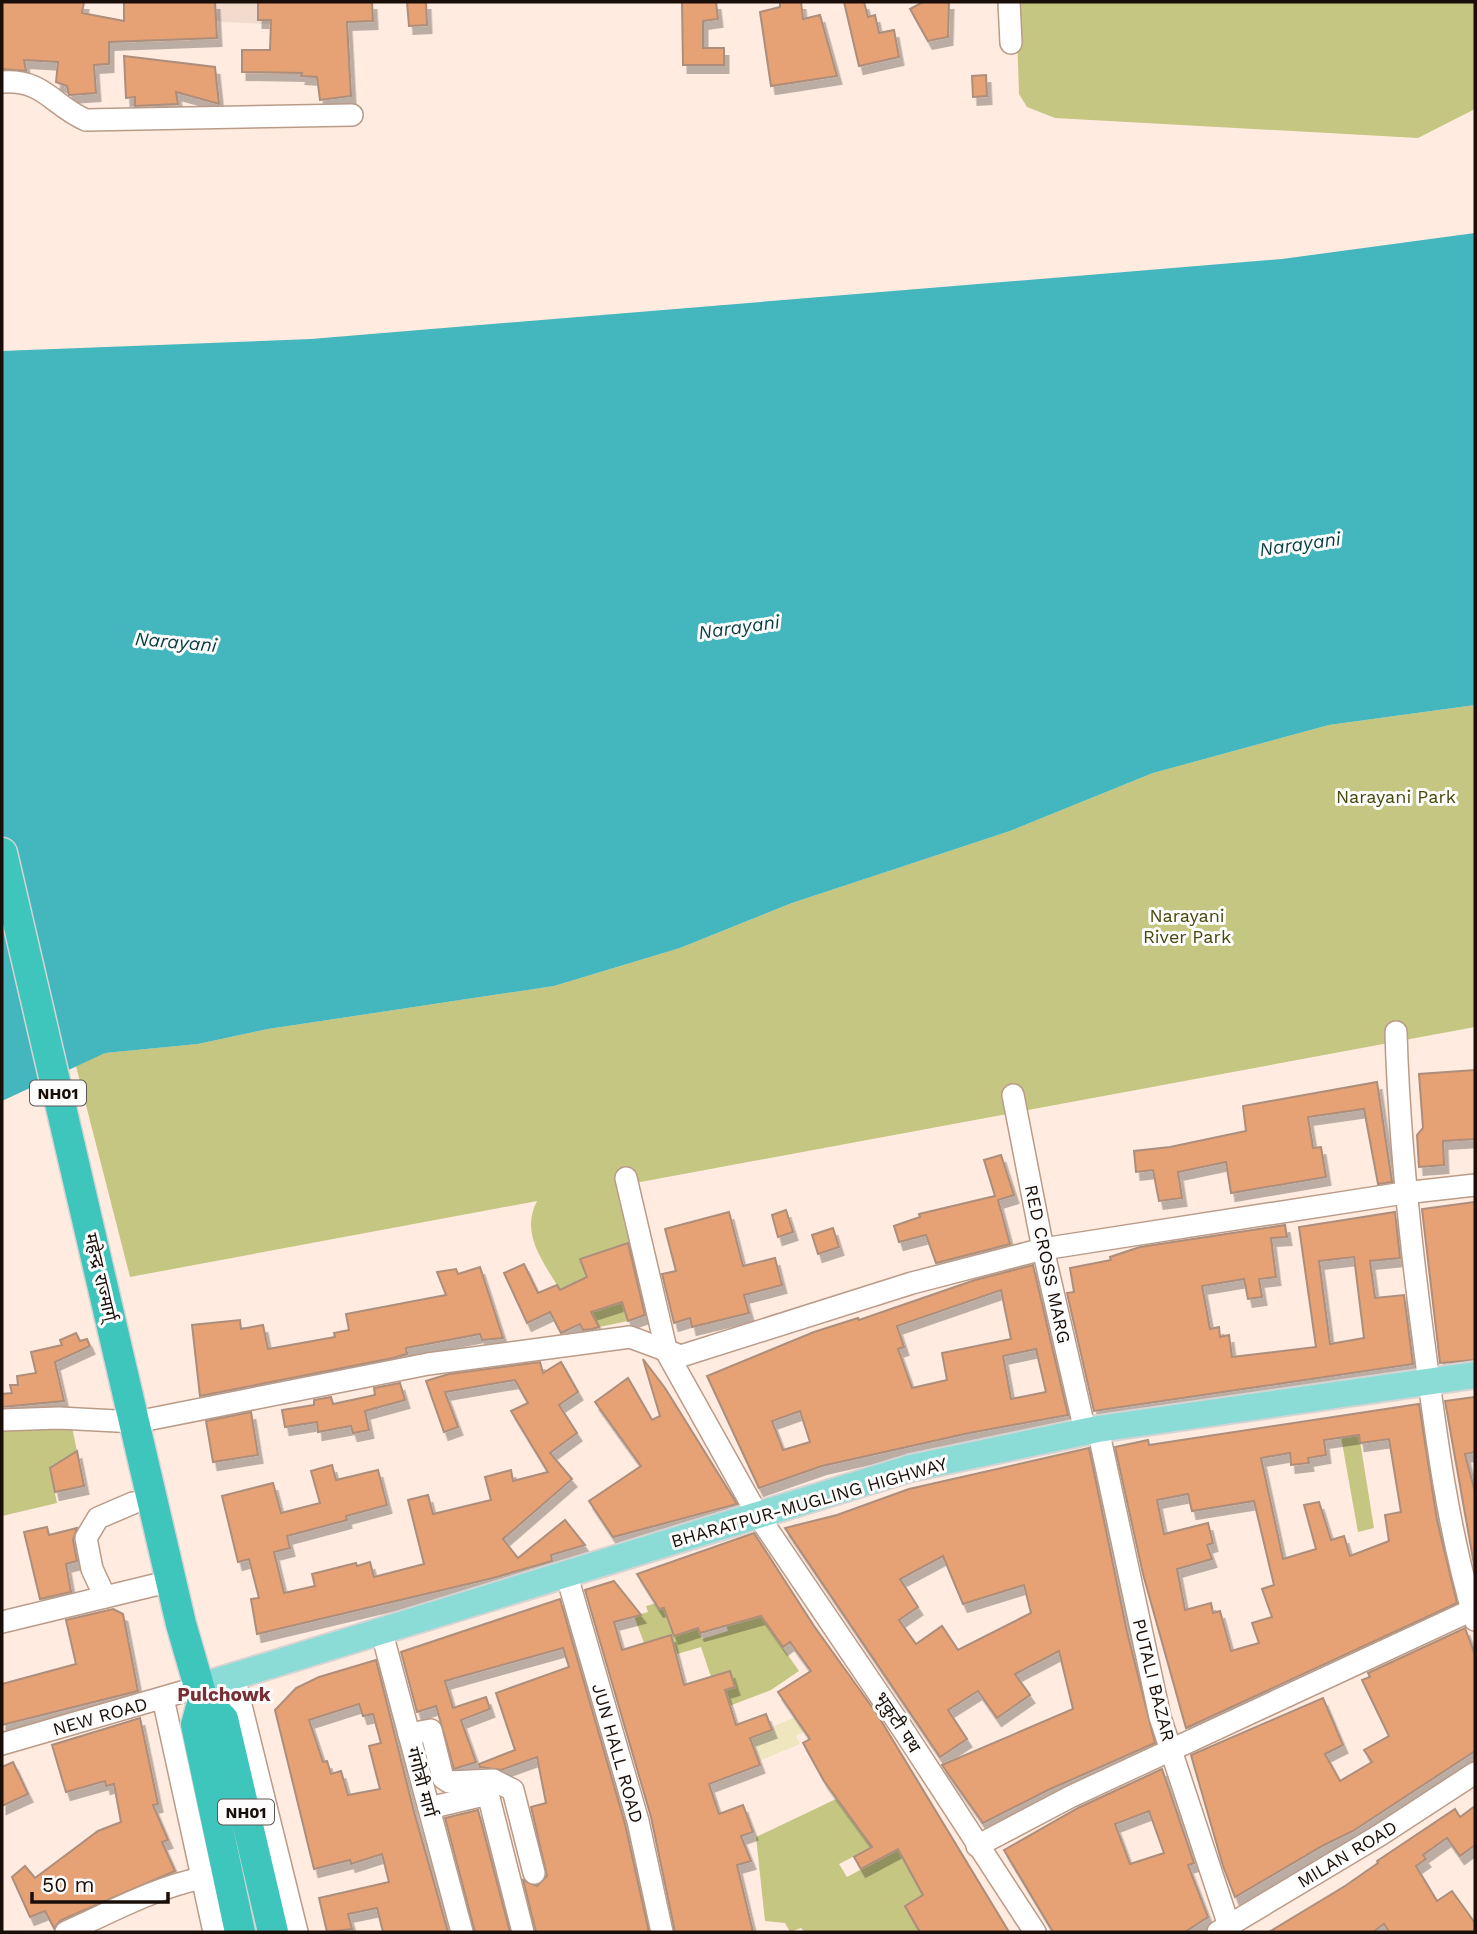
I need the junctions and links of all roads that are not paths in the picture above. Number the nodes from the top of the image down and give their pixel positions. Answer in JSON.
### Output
{"nodes":[{"id":1,"x":1009,"y":2,"type":"edge"},
{"id":2,"x":1011,"y":43,"type":"dead end"},
{"id":3,"x":2,"y":82,"type":"edge"},
{"id":4,"x":352,"y":115,"type":"dead end"},
{"id":5,"x":2,"y":853,"type":"edge"},
{"id":6,"x":1396,"y":1032,"type":"dead end"},
{"id":7,"x":1013,"y":1096,"type":"dead end"},
{"id":8,"x":626,"y":1178,"type":"dead end"},
{"id":9,"x":1475,"y":1185,"type":"edge"},
{"id":10,"x":1404,"y":1193,"type":"junction"},
{"id":11,"x":1043,"y":1250,"type":"junction"},
{"id":12,"x":667,"y":1353,"type":"junction"},
{"id":13,"x":1475,"y":1375,"type":"edge"},
{"id":14,"x":1428,"y":1381,"type":"junction"},
{"id":15,"x":2,"y":1420,"type":"edge"},
{"id":16,"x":136,"y":1422,"type":"junction"},
{"id":17,"x":1091,"y":1430,"type":"junction"},
{"id":18,"x":133,"y":1503,"type":"dead end"},
{"id":19,"x":757,"y":1514,"type":"junction"},
{"id":20,"x":567,"y":1576,"type":"junction"},
{"id":21,"x":171,"y":1581,"type":"junction"},
{"id":22,"x":105,"y":1597,"type":"junction"},
{"id":23,"x":1474,"y":1615,"type":"edge"},
{"id":24,"x":2,"y":1622,"type":"edge"},
{"id":25,"x":382,"y":1633,"type":"junction"},
{"id":26,"x":234,"y":1677,"type":"junction"},
{"id":27,"x":201,"y":1694,"type":"junction"},
{"id":28,"x":163,"y":1698,"type":"junction"},
{"id":29,"x":409,"y":1734,"type":"junction"},
{"id":30,"x":2,"y":1744,"type":"edge"},
{"id":31,"x":1171,"y":1751,"type":"junction"},
{"id":32,"x":1475,"y":1773,"type":"edge"},
{"id":33,"x":429,"y":1808,"type":"junction"},
{"id":34,"x":977,"y":1846,"type":"junction"},
{"id":35,"x":534,"y":1873,"type":"dead end"},
{"id":36,"x":202,"y":1878,"type":"junction"},
{"id":37,"x":1226,"y":1930,"type":"edge"},
{"id":38,"x":66,"y":1932,"type":"edge"},
{"id":39,"x":214,"y":1932,"type":"edge"},
{"id":40,"x":240,"y":1932,"type":"edge"},
{"id":41,"x":273,"y":1932,"type":"edge"},
{"id":42,"x":298,"y":1932,"type":"edge"},
{"id":43,"x":462,"y":1932,"type":"edge"},
{"id":44,"x":523,"y":1932,"type":"edge"},
{"id":45,"x":662,"y":1932,"type":"edge"},
{"id":46,"x":1035,"y":1932,"type":"edge"}],
"edges":[{"from":1,"to":2,"type":"street"},
{"from":3,"to":4,"type":"street"},
{"from":5,"to":16,"type":"highway","name":"महेन्द्र राज्मार्ग्","number":"NH01"},
{"from":6,"to":10,"type":"street"},
{"from":7,"to":11,"type":"street","name":"RED CROSS MARG"},
{"from":8,"to":12,"type":"street","name":"भृकुटी पथ"},
{"from":9,"to":10,"type":"street"},
{"from":10,"to":11,"type":"street"},
{"from":10,"to":14,"type":"street"},
{"from":11,"to":12,"type":"street"},
{"from":11,"to":17,"type":"street","name":"RED CROSS MARG"},
{"from":12,"to":16,"type":"street"},
{"from":12,"to":19,"type":"street","name":"भृकुटी पथ"},
{"from":13,"to":14,"type":"main road","name":"BHARATPUR-MUGLING HIGHWAY"},
{"from":14,"to":17,"type":"main road","name":"BHARATPUR-MUGLING HIGHWAY"},
{"from":14,"to":23,"type":"street"},
{"from":15,"to":16,"type":"street"},
{"from":16,"to":21,"type":"highway","name":"महेन्द्र राज्मार्ग्","number":"NH01"},
{"from":17,"to":19,"type":"main road","name":"BHARATPUR-MUGLING HIGHWAY"},
{"from":17,"to":31,"type":"street","name":"PUTALI BAZAR"},
{"from":18,"to":22,"type":"street"},
{"from":19,"to":20,"type":"main road","name":"BHARATPUR-MUGLING HIGHWAY"},
{"from":19,"to":34,"type":"street","name":"भृकुटी पथ"},
{"from":20,"to":25,"type":"main road","name":"BHARATPUR-MUGLING HIGHWAY"},
{"from":20,"to":45,"type":"street","name":"JUN HALL ROAD"},
{"from":21,"to":22,"type":"street"},
{"from":21,"to":27,"type":"highway","name":"महेन्द्र राज्मार्ग्","number":"NH01"},
{"from":22,"to":24,"type":"street"},
{"from":23,"to":31,"type":"street"},
{"from":25,"to":26,"type":"main road","name":"BHARATPUR-MUGLING HIGHWAY"},
{"from":25,"to":29,"type":"street","name":"गंगोत्री मार्ग"},
{"from":26,"to":27,"type":"main road","name":"BHARATPUR-MUGLING HIGHWAY"},
{"from":26,"to":42,"type":"street"},
{"from":27,"to":28,"type":"street","name":"NEW ROAD"},
{"from":27,"to":40,"type":"highway","name":"महेन्द्र राज्मार्ग्","number":"NH01"},
{"from":27,"to":41,"type":"highway","name":"महेन्द्र राज्मार्ग्","number":"NH01"},
{"from":28,"to":30,"type":"street","name":"NEW ROAD"},
{"from":28,"to":36,"type":"street"},
{"from":29,"to":33,"type":"street","name":"गंगोत्री मार्ग"},
{"from":29,"to":35,"type":"street"},
{"from":31,"to":34,"type":"street"},
{"from":31,"to":37,"type":"street","name":"PUTALI BAZAR"},
{"from":32,"to":37,"type":"street","name":"MILAN ROAD"},
{"from":33,"to":43,"type":"street","name":"गंगोत्री मार्ग"},
{"from":33,"to":44,"type":"street"},
{"from":34,"to":46,"type":"street","name":"भृकुटी पथ"},
{"from":36,"to":38,"type":"street"},
{"from":36,"to":39,"type":"street"}]}
